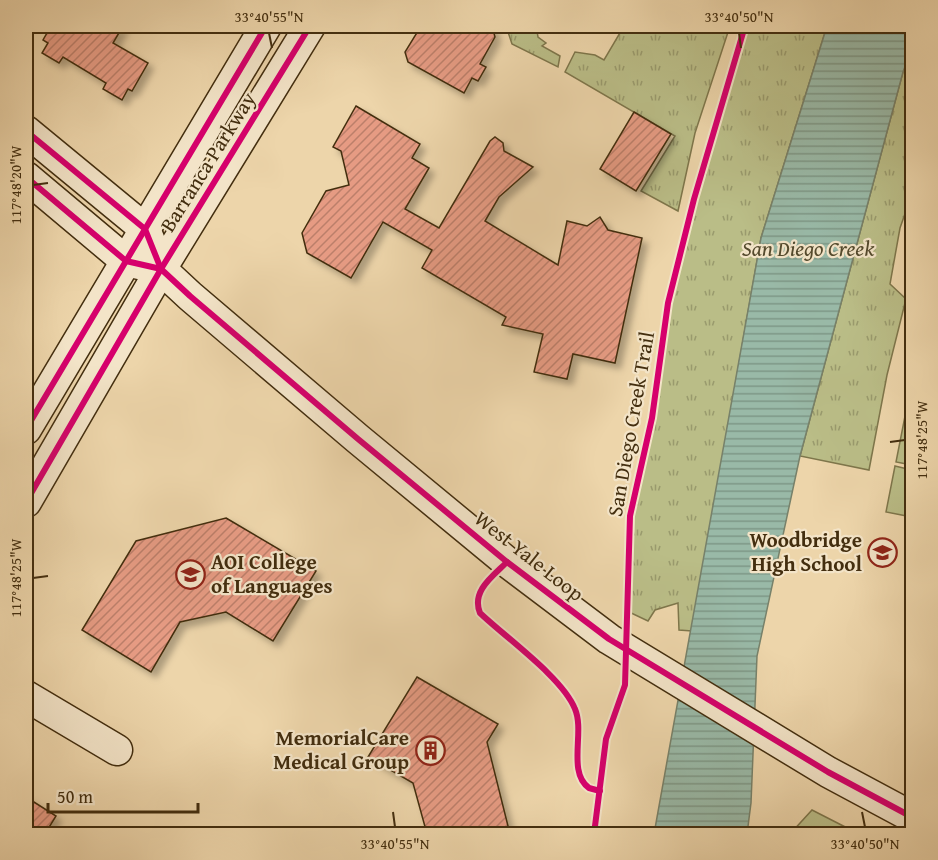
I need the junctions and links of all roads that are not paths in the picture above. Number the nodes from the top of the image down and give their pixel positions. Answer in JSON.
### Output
{"nodes":[{"id":1,"x":266,"y":26,"type":"edge"},
{"id":2,"x":310,"y":26,"type":"edge"},
{"id":3,"x":26,"y":131,"type":"edge"},
{"id":4,"x":26,"y":177,"type":"edge"},
{"id":5,"x":145,"y":229,"type":"junction"},
{"id":6,"x":126,"y":261,"type":"junction"},
{"id":7,"x":161,"y":269,"type":"junction"},
{"id":8,"x":26,"y":429,"type":"edge"},
{"id":9,"x":26,"y":502,"type":"edge"},
{"id":10,"x":26,"y":696,"type":"edge"},
{"id":11,"x":117,"y":750,"type":"dead end"},
{"id":12,"x":912,"y":817,"type":"edge"}],
"edges":[{"from":1,"to":5,"type":"main road","name":"Barranca Parkway"},
{"from":2,"to":7,"type":"main road","name":"Barranca Parkway"},
{"from":3,"to":5,"type":"main road","name":"West Yale Loop"},
{"from":4,"to":6,"type":"main road","name":"West Yale Loop"},
{"from":5,"to":6,"type":"main road","name":"Barranca Parkway"},
{"from":5,"to":7,"type":"main road","name":"West Yale Loop"},
{"from":6,"to":7,"type":"main road","name":"West Yale Loop"},
{"from":6,"to":8,"type":"main road","name":"Barranca Parkway"},
{"from":7,"to":9,"type":"main road","name":"Barranca Parkway"},
{"from":7,"to":12,"type":"main road","name":"West Yale Loop"},
{"from":10,"to":11,"type":"main road"}]}
